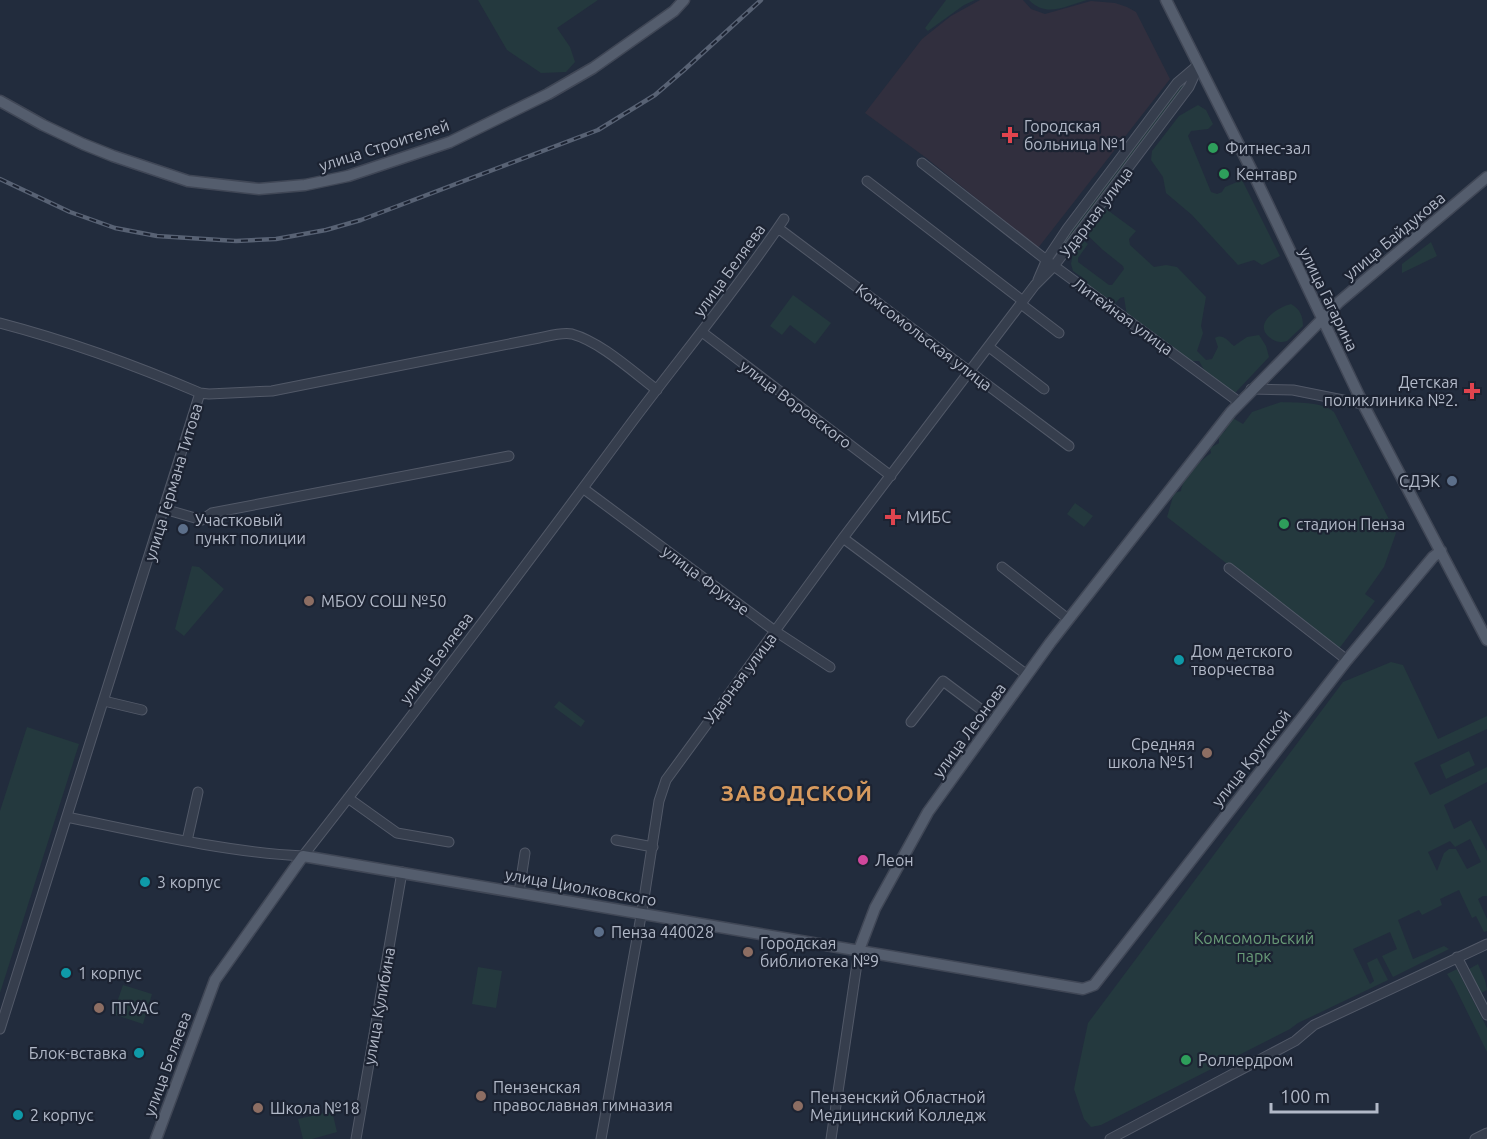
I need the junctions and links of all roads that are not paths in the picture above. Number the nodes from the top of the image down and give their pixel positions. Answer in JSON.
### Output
{"nodes":[{"id":1,"x":684,"y":0,"type":"edge"},
{"id":2,"x":1166,"y":0,"type":"edge"},
{"id":3,"x":1198,"y":65,"type":"junction"},
{"id":4,"x":0,"y":100,"type":"edge"},
{"id":5,"x":922,"y":163,"type":"dead end"},
{"id":6,"x":1487,"y":177,"type":"edge"},
{"id":7,"x":867,"y":181,"type":"dead end"},
{"id":8,"x":784,"y":219,"type":"dead end"},
{"id":9,"x":778,"y":228,"type":"junction"},
{"id":10,"x":1050,"y":263,"type":"junction"},
{"id":11,"x":1022,"y":303,"type":"junction"},
{"id":12,"x":1322,"y":319,"type":"junction"},
{"id":13,"x":0,"y":323,"type":"edge"},
{"id":14,"x":702,"y":332,"type":"junction"},
{"id":15,"x":1059,"y":333,"type":"dead end"},
{"id":16,"x":988,"y":347,"type":"junction"},
{"id":17,"x":970,"y":371,"type":"junction"},
{"id":18,"x":1044,"y":389,"type":"dead end"},
{"id":19,"x":657,"y":390,"type":"junction"},
{"id":20,"x":200,"y":393,"type":"junction"},
{"id":21,"x":1246,"y":395,"type":"junction"},
{"id":22,"x":1363,"y":404,"type":"junction"},
{"id":23,"x":1069,"y":446,"type":"dead end"},
{"id":24,"x":509,"y":456,"type":"dead end"},
{"id":25,"x":891,"y":476,"type":"junction"},
{"id":26,"x":584,"y":489,"type":"junction"},
{"id":27,"x":164,"y":509,"type":"junction"},
{"id":28,"x":843,"y":538,"type":"junction"},
{"id":29,"x":1441,"y":551,"type":"junction"},
{"id":30,"x":1002,"y":567,"type":"dead end"},
{"id":31,"x":1229,"y":568,"type":"dead end"},
{"id":32,"x":1062,"y":615,"type":"dead end"},
{"id":33,"x":775,"y":631,"type":"junction"},
{"id":34,"x":1487,"y":640,"type":"edge"},
{"id":35,"x":1347,"y":660,"type":"junction"},
{"id":36,"x":830,"y":667,"type":"dead end"},
{"id":37,"x":1027,"y":675,"type":"junction"},
{"id":38,"x":104,"y":701,"type":"junction"},
{"id":39,"x":142,"y":710,"type":"dead end"},
{"id":40,"x":995,"y":720,"type":"junction"},
{"id":41,"x":911,"y":722,"type":"dead end"},
{"id":42,"x":198,"y":792,"type":"dead end"},
{"id":43,"x":348,"y":798,"type":"junction"},
{"id":44,"x":67,"y":817,"type":"junction"},
{"id":45,"x":616,"y":840,"type":"dead end"},
{"id":46,"x":187,"y":841,"type":"junction"},
{"id":47,"x":449,"y":842,"type":"dead end"},
{"id":48,"x":653,"y":846,"type":"junction"},
{"id":49,"x":525,"y":853,"type":"dead end"},
{"id":50,"x":303,"y":856,"type":"junction"},
{"id":51,"x":402,"y":872,"type":"junction"},
{"id":52,"x":519,"y":892,"type":"junction"},
{"id":53,"x":641,"y":913,"type":"junction"},
{"id":54,"x":1487,"y":944,"type":"edge"},
{"id":55,"x":859,"y":950,"type":"junction"},
{"id":56,"x":1457,"y":957,"type":"junction"},
{"id":57,"x":1089,"y":988,"type":"joint"},
{"id":58,"x":1487,"y":1015,"type":"edge"},
{"id":59,"x":0,"y":1029,"type":"edge"},
{"id":60,"x":1487,"y":1133,"type":"edge"},
{"id":61,"x":156,"y":1139,"type":"edge"},
{"id":62,"x":356,"y":1139,"type":"edge"},
{"id":63,"x":600,"y":1139,"type":"edge"},
{"id":64,"x":831,"y":1139,"type":"edge"},
{"id":65,"x":1110,"y":1139,"type":"edge"},
{"id":66,"x":1475,"y":1139,"type":"edge"}],
"edges":[{"from":1,"to":4,"type":"main road","name":"улица Строителей"},
{"from":2,"to":3,"type":"main road","name":"улица Гагарина"},
{"from":3,"to":10,"type":"street","name":"Ударная улица"},
{"from":3,"to":12,"type":"main road","name":"улица Гагарина"},
{"from":5,"to":10,"type":"street","name":"Литейная улица"},
{"from":6,"to":12,"type":"main road","name":"улица Байдукова"},
{"from":7,"to":11,"type":"street"},
{"from":8,"to":9,"type":"street","name":"улица Беляева"},
{"from":9,"to":14,"type":"street","name":"улица Беляева"},
{"from":9,"to":17,"type":"street","name":"Комсомольская улица"},
{"from":10,"to":11,"type":"street","name":"Ударная улица"},
{"from":10,"to":21,"type":"street","name":"Литейная улица"},
{"from":11,"to":15,"type":"street"},
{"from":11,"to":16,"type":"street","name":"Ударная улица"},
{"from":12,"to":21,"type":"main road","name":"улица Байдукова"},
{"from":12,"to":22,"type":"main road","name":"улица Гагарина"},
{"from":13,"to":20,"type":"street"},
{"from":14,"to":19,"type":"street","name":"улица Беляева"},
{"from":14,"to":25,"type":"street","name":"улица Воровского"},
{"from":16,"to":17,"type":"street","name":"Ударная улица"},
{"from":16,"to":18,"type":"street"},
{"from":17,"to":23,"type":"street","name":"Комсомольская улица"},
{"from":17,"to":25,"type":"street","name":"Ударная улица"},
{"from":19,"to":20,"type":"street","name":"улица Германа Титова"},
{"from":19,"to":26,"type":"street","name":"улица Беляева"},
{"from":20,"to":27,"type":"street","name":"улица Германа Титова"},
{"from":21,"to":22,"type":"street"},
{"from":21,"to":37,"type":"main road","name":"улица Леонова"},
{"from":22,"to":29,"type":"main road","name":"улица Гагарина"},
{"from":24,"to":27,"type":"street"},
{"from":25,"to":28,"type":"street","name":"Ударная улица"},
{"from":26,"to":33,"type":"street","name":"улица Фрунзе"},
{"from":26,"to":43,"type":"street","name":"улица Беляева"},
{"from":27,"to":38,"type":"street","name":"улица Германа Титова"},
{"from":28,"to":33,"type":"street","name":"Ударная улица"},
{"from":28,"to":37,"type":"street"},
{"from":29,"to":34,"type":"main road","name":"улица Гагарина"},
{"from":29,"to":35,"type":"main road","name":"улица Крупской"},
{"from":30,"to":32,"type":"street"},
{"from":31,"to":35,"type":"street"},
{"from":33,"to":36,"type":"street","name":"улица Фрунзе"},
{"from":33,"to":48,"type":"street","name":"Ударная улица"},
{"from":35,"to":57,"type":"main road","name":"улица Крупской"},
{"from":37,"to":40,"type":"main road","name":"улица Леонова"},
{"from":38,"to":39,"type":"street"},
{"from":38,"to":44,"type":"street","name":"улица Германа Титова"},
{"from":40,"to":41,"type":"street"},
{"from":40,"to":55,"type":"main road","name":"улица Леонова"},
{"from":42,"to":46,"type":"street"},
{"from":43,"to":47,"type":"street"},
{"from":43,"to":50,"type":"street","name":"улица Беляева"},
{"from":44,"to":46,"type":"street","name":"улица Циолковского"},
{"from":44,"to":59,"type":"street","name":"улица Германа Титова"},
{"from":45,"to":48,"type":"street"},
{"from":46,"to":50,"type":"street","name":"улица Циолковского"},
{"from":48,"to":53,"type":"street","name":"Ударная улица"},
{"from":49,"to":52,"type":"street"},
{"from":50,"to":51,"type":"main road","name":"улица Циолковского"},
{"from":50,"to":61,"type":"main road","name":"улица Беляева"},
{"from":51,"to":52,"type":"main road","name":"улица Циолковского"},
{"from":51,"to":62,"type":"street","name":"улица Кулибина"},
{"from":52,"to":53,"type":"main road","name":"улица Циолковского"},
{"from":53,"to":55,"type":"main road","name":"улица Циолковского"},
{"from":53,"to":63,"type":"street","name":"Ударная улица"},
{"from":54,"to":56,"type":"street"},
{"from":55,"to":57,"type":"main road","name":"улица Циолковского"},
{"from":55,"to":64,"type":"street","name":"улица Леонова"},
{"from":56,"to":58,"type":"street"},
{"from":56,"to":65,"type":"street"},
{"from":60,"to":66,"type":"street"}]}
